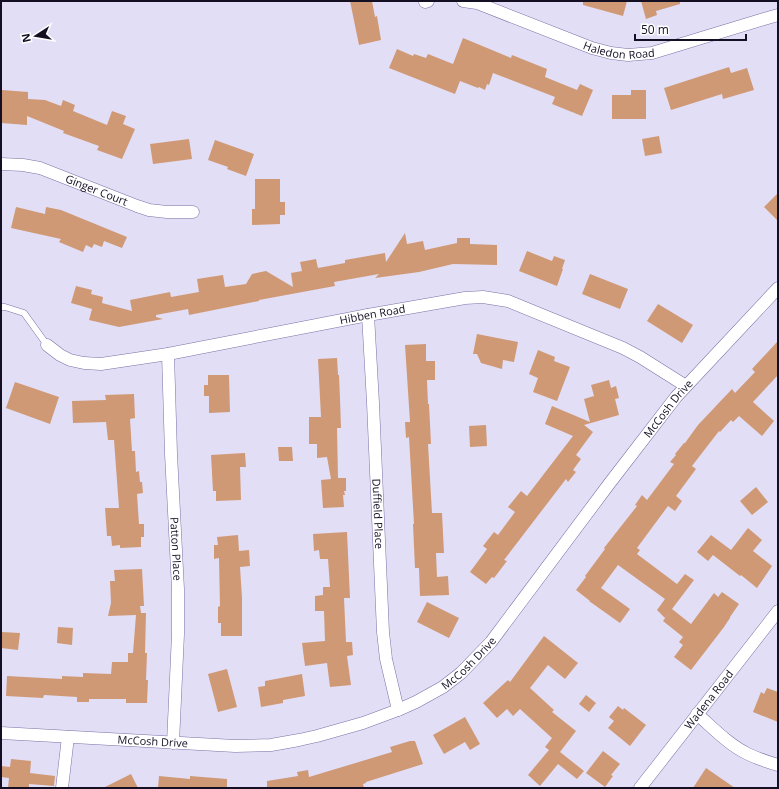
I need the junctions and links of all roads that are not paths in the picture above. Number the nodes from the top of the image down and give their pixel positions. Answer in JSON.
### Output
{"nodes":[{"id":1,"x":463,"y":1,"type":"edge"},
{"id":2,"x":778,"y":15,"type":"edge"},
{"id":3,"x":1,"y":164,"type":"edge"},
{"id":4,"x":193,"y":212,"type":"dead end"},
{"id":5,"x":778,"y":288,"type":"edge"},
{"id":6,"x":1,"y":307,"type":"edge"},
{"id":7,"x":368,"y":315,"type":"junction"},
{"id":8,"x":47,"y":345,"type":"joint"},
{"id":9,"x":168,"y":354,"type":"junction"},
{"id":10,"x":686,"y":386,"type":"junction"},
{"id":11,"x":778,"y":611,"type":"edge"},
{"id":12,"x":398,"y":710,"type":"junction"},
{"id":13,"x":697,"y":714,"type":"junction"},
{"id":14,"x":1,"y":733,"type":"edge"},
{"id":15,"x":68,"y":737,"type":"junction"},
{"id":16,"x":173,"y":743,"type":"junction"},
{"id":17,"x":778,"y":765,"type":"edge"},
{"id":18,"x":62,"y":788,"type":"edge"},
{"id":19,"x":640,"y":788,"type":"edge"}],
"edges":[{"from":1,"to":2,"type":"street","name":"Haledon Road"},
{"from":3,"to":4,"type":"street","name":"Ginger Court"},
{"from":5,"to":10,"type":"street","name":"McCosh Drive"},
{"from":6,"to":8,"type":"lane"},
{"from":7,"to":9,"type":"street","name":"Hibben Road"},
{"from":7,"to":10,"type":"street","name":"Hibben Road"},
{"from":7,"to":12,"type":"street","name":"Duffield Place"},
{"from":8,"to":9,"type":"street","name":"Hibben Road"},
{"from":9,"to":16,"type":"street","name":"Patton Place"},
{"from":10,"to":12,"type":"street","name":"McCosh Drive"},
{"from":11,"to":13,"type":"street","name":"Wadena Road"},
{"from":12,"to":16,"type":"street","name":"McCosh Drive"},
{"from":13,"to":17,"type":"street"},
{"from":13,"to":19,"type":"street","name":"Wadena Road"},
{"from":14,"to":15,"type":"street","name":"McCosh Drive"},
{"from":15,"to":16,"type":"street","name":"McCosh Drive"},
{"from":15,"to":18,"type":"street"}]}
